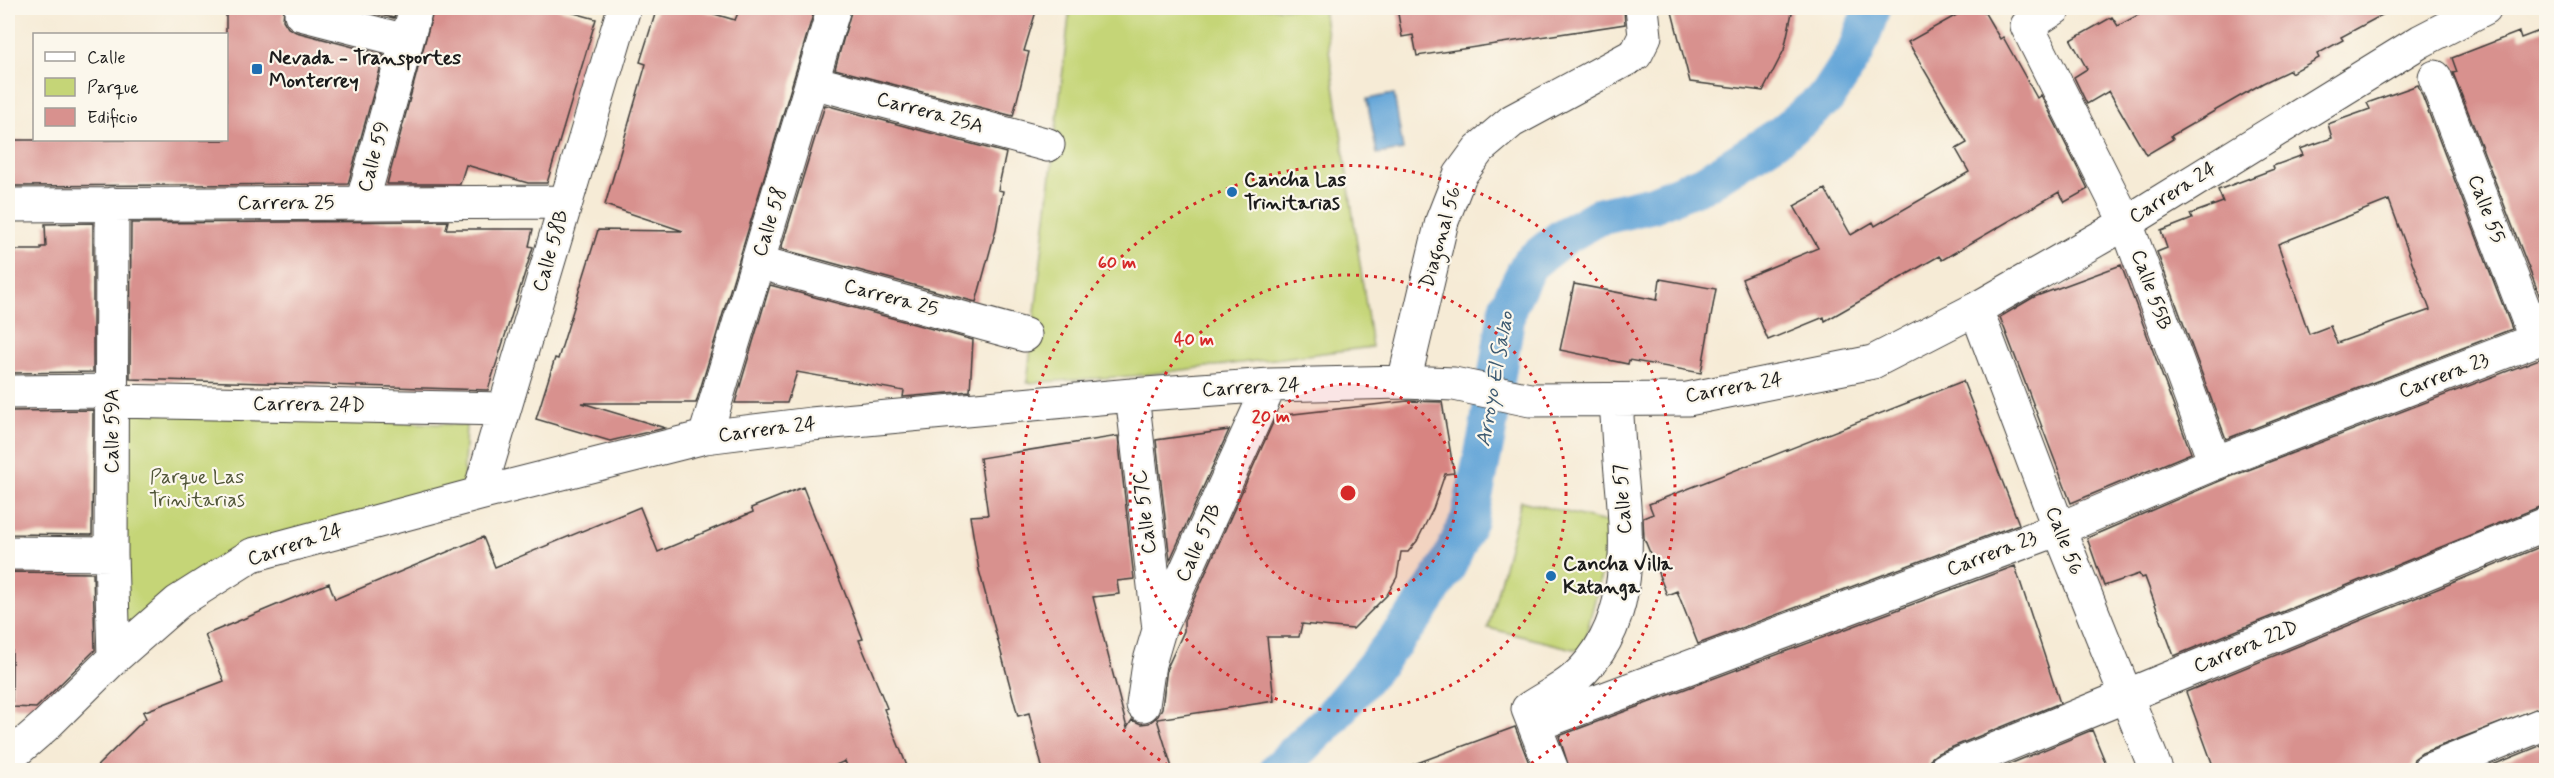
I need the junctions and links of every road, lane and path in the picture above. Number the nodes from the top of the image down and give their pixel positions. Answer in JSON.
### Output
{"nodes":[{"id":1,"x":416,"y":8,"type":"edge"},
{"id":2,"x":624,"y":8,"type":"edge"},
{"id":3,"x":834,"y":8,"type":"edge"},
{"id":4,"x":1642,"y":8,"type":"edge"},
{"id":5,"x":2055,"y":8,"type":"edge"},
{"id":6,"x":2485,"y":8,"type":"edge"},
{"id":7,"x":301,"y":14,"type":"dead end"},
{"id":8,"x":406,"y":41,"type":"junction"},
{"id":9,"x":2435,"y":77,"type":"dead end"},
{"id":10,"x":813,"y":81,"type":"junction"},
{"id":11,"x":1048,"y":145,"type":"dead end"},
{"id":12,"x":566,"y":202,"type":"junction"},
{"id":13,"x":362,"y":203,"type":"junction"},
{"id":14,"x":112,"y":204,"type":"junction"},
{"id":15,"x":8,"y":205,"type":"edge"},
{"id":16,"x":2126,"y":223,"type":"junction"},
{"id":17,"x":757,"y":262,"type":"junction"},
{"id":18,"x":1976,"y":309,"type":"junction"},
{"id":19,"x":1025,"y":335,"type":"dead end"},
{"id":20,"x":2541,"y":338,"type":"edge"},
{"id":21,"x":1404,"y":382,"type":"junction"},
{"id":22,"x":1270,"y":385,"type":"junction"},
{"id":23,"x":8,"y":392,"type":"edge"},
{"id":24,"x":1132,"y":395,"type":"junction"},
{"id":25,"x":113,"y":396,"type":"junction"},
{"id":26,"x":1616,"y":401,"type":"junction"},
{"id":27,"x":504,"y":409,"type":"junction"},
{"id":28,"x":705,"y":437,"type":"junction"},
{"id":29,"x":2215,"y":463,"type":"junction"},
{"id":30,"x":479,"y":494,"type":"junction"},
{"id":31,"x":2547,"y":524,"type":"edge"},
{"id":32,"x":2059,"y":529,"type":"junction"},
{"id":33,"x":8,"y":553,"type":"edge"},
{"id":34,"x":111,"y":554,"type":"junction"},
{"id":35,"x":1159,"y":630,"type":"junction"},
{"id":36,"x":114,"y":658,"type":"junction"},
{"id":37,"x":2125,"y":696,"type":"junction"},
{"id":38,"x":1143,"y":705,"type":"dead end"},
{"id":39,"x":2547,"y":723,"type":"edge"},
{"id":40,"x":8,"y":725,"type":"edge"},
{"id":41,"x":1535,"y":725,"type":"junction"},
{"id":42,"x":45,"y":726,"type":"junction"},
{"id":43,"x":8,"y":758,"type":"edge"},
{"id":44,"x":1552,"y":771,"type":"edge"},
{"id":45,"x":1945,"y":771,"type":"edge"},
{"id":46,"x":2156,"y":771,"type":"edge"},
{"id":47,"x":2429,"y":771,"type":"edge"}],
"edges":[{"from":1,"to":8,"type":"street","name":"Calle 59"},
{"from":2,"to":12,"type":"street","name":"Calle 58B"},
{"from":3,"to":10,"type":"street","name":"Calle 58"},
{"from":4,"to":21,"type":"street","name":"Diagonal 56"},
{"from":5,"to":16,"type":"street","name":"Calle 55B"},
{"from":6,"to":16,"type":"street","name":"Carrera 24"},
{"from":7,"to":8,"type":"street"},
{"from":8,"to":13,"type":"street","name":"Calle 59"},
{"from":9,"to":20,"type":"street","name":"Calle 55"},
{"from":10,"to":11,"type":"street","name":"Carrera 25A"},
{"from":10,"to":17,"type":"street","name":"Calle 58"},
{"from":12,"to":13,"type":"street","name":"Carrera 25"},
{"from":12,"to":27,"type":"street","name":"Calle 58B"},
{"from":13,"to":14,"type":"street","name":"Carrera 25"},
{"from":14,"to":15,"type":"street","name":"Carrera 25"},
{"from":14,"to":25,"type":"street","name":"Calle 59A"},
{"from":16,"to":18,"type":"street","name":"Carrera 24"},
{"from":16,"to":29,"type":"street","name":"Calle 55B"},
{"from":17,"to":19,"type":"street","name":"Carrera 25"},
{"from":17,"to":28,"type":"street","name":"Calle 58"},
{"from":18,"to":26,"type":"street","name":"Carrera 24"},
{"from":18,"to":32,"type":"street","name":"Calle 56"},
{"from":20,"to":29,"type":"street","name":"Carrera 23"},
{"from":21,"to":22,"type":"street","name":"Carrera 24"},
{"from":21,"to":26,"type":"street","name":"Carrera 24"},
{"from":22,"to":24,"type":"street","name":"Carrera 24"},
{"from":22,"to":35,"type":"street","name":"Calle 57B"},
{"from":23,"to":25,"type":"street","name":"Carrera 24D"},
{"from":24,"to":28,"type":"street","name":"Carrera 24"},
{"from":24,"to":35,"type":"street","name":"Calle 57C"},
{"from":25,"to":27,"type":"street","name":"Carrera 24D"},
{"from":25,"to":34,"type":"street","name":"Calle 59A"},
{"from":26,"to":41,"type":"street","name":"Calle 57"},
{"from":27,"to":30,"type":"street","name":"Calle 58B"},
{"from":28,"to":30,"type":"street","name":"Carrera 24"},
{"from":29,"to":32,"type":"street","name":"Carrera 23"},
{"from":30,"to":36,"type":"street","name":"Carrera 24"},
{"from":31,"to":37,"type":"street","name":"Carrera 22D"},
{"from":32,"to":37,"type":"street","name":"Calle 56"},
{"from":32,"to":41,"type":"street","name":"Carrera 23"},
{"from":33,"to":34,"type":"street"},
{"from":34,"to":36,"type":"street","name":"Calle 59A"},
{"from":35,"to":38,"type":"street","name":"Calle 57B"},
{"from":36,"to":42,"type":"street","name":"Carrera 24"},
{"from":37,"to":45,"type":"street","name":"Carrera 22D"},
{"from":37,"to":46,"type":"street","name":"Calle 56"},
{"from":39,"to":47,"type":"street"},
{"from":40,"to":42,"type":"street"},
{"from":41,"to":44,"type":"street","name":"Calle 57"},
{"from":42,"to":43,"type":"street","name":"Carrera 24"}]}
